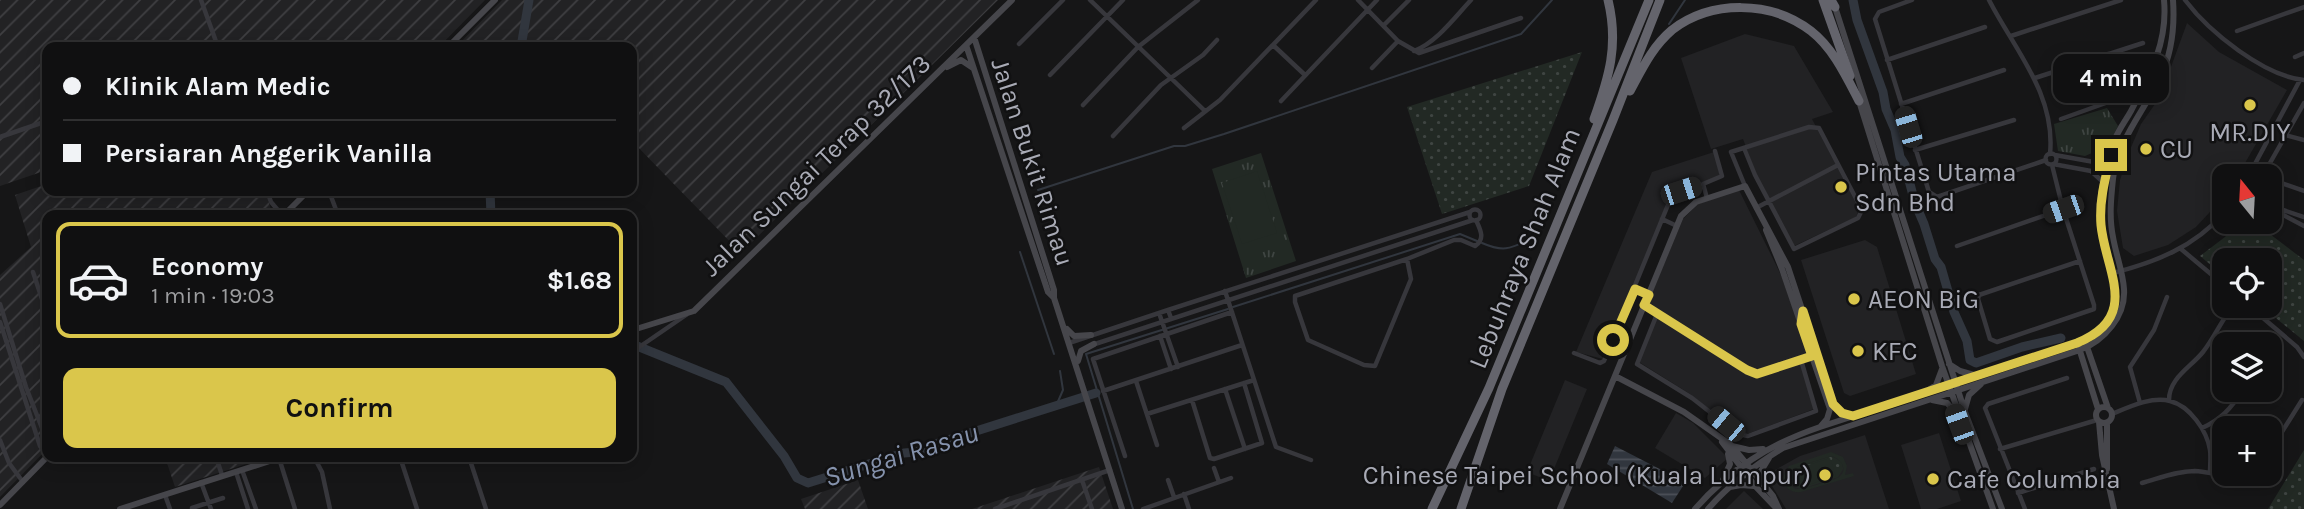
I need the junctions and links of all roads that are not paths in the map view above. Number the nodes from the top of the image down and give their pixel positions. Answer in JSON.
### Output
{"nodes":[{"id":1,"x":201,"y":0,"type":"edge"},
{"id":2,"x":495,"y":0,"type":"edge"},
{"id":3,"x":1012,"y":0,"type":"edge"},
{"id":4,"x":1063,"y":0,"type":"edge"},
{"id":5,"x":1090,"y":0,"type":"edge"},
{"id":6,"x":1123,"y":0,"type":"edge"},
{"id":7,"x":1198,"y":0,"type":"edge"},
{"id":8,"x":1317,"y":0,"type":"edge"},
{"id":9,"x":1358,"y":0,"type":"edge"},
{"id":10,"x":1377,"y":0,"type":"edge"},
{"id":11,"x":1409,"y":0,"type":"edge"},
{"id":12,"x":1471,"y":0,"type":"edge"},
{"id":13,"x":1608,"y":0,"type":"edge"},
{"id":14,"x":1649,"y":0,"type":"edge"},
{"id":15,"x":1660,"y":0,"type":"edge"},
{"id":16,"x":1823,"y":0,"type":"edge"},
{"id":17,"x":1912,"y":0,"type":"edge"},
{"id":18,"x":1989,"y":0,"type":"edge"},
{"id":19,"x":2121,"y":0,"type":"edge"},
{"id":20,"x":2164,"y":0,"type":"edge"},
{"id":21,"x":2173,"y":0,"type":"edge"},
{"id":22,"x":2185,"y":0,"type":"edge"},
{"id":23,"x":1833,"y":2,"type":"edge"},
{"id":24,"x":2304,"y":7,"type":"edge"},
{"id":25,"x":1368,"y":10,"type":"junction"},
{"id":26,"x":1107,"y":16,"type":"junction"},
{"id":27,"x":1521,"y":18,"type":"dead end"},
{"id":28,"x":1384,"y":24,"type":"junction"},
{"id":29,"x":984,"y":27,"type":"junction"},
{"id":30,"x":1985,"y":27,"type":"dead end"},
{"id":31,"x":2237,"y":31,"type":"dead end"},
{"id":32,"x":1436,"y":36,"type":"junction"},
{"id":33,"x":2011,"y":36,"type":"junction"},
{"id":34,"x":974,"y":37,"type":"junction"},
{"id":35,"x":1217,"y":40,"type":"dead end"},
{"id":36,"x":1398,"y":41,"type":"junction"},
{"id":37,"x":216,"y":42,"type":"edge"},
{"id":38,"x":453,"y":42,"type":"edge"},
{"id":39,"x":2143,"y":43,"type":"dead end"},
{"id":40,"x":1019,"y":44,"type":"dead end"},
{"id":41,"x":966,"y":45,"type":"junction"},
{"id":42,"x":1273,"y":45,"type":"junction"},
{"id":43,"x":1138,"y":47,"type":"junction"},
{"id":44,"x":1437,"y":48,"type":"junction"},
{"id":45,"x":1413,"y":51,"type":"junction"},
{"id":46,"x":2304,"y":53,"type":"edge"},
{"id":47,"x":2108,"y":54,"type":"junction"},
{"id":48,"x":2295,"y":57,"type":"dead end"},
{"id":49,"x":1887,"y":60,"type":"junction"},
{"id":50,"x":983,"y":66,"type":"junction"},
{"id":51,"x":1372,"y":68,"type":"dead end"},
{"id":52,"x":2004,"y":70,"type":"dead end"},
{"id":53,"x":939,"y":71,"type":"junction"},
{"id":54,"x":975,"y":71,"type":"junction"},
{"id":55,"x":1050,"y":75,"type":"dead end"},
{"id":56,"x":1305,"y":75,"type":"junction"},
{"id":57,"x":1170,"y":78,"type":"junction"},
{"id":58,"x":2035,"y":78,"type":"junction"},
{"id":59,"x":2302,"y":80,"type":"edge"},
{"id":60,"x":1281,"y":101,"type":"dead end"},
{"id":61,"x":1859,"y":101,"type":"junction"},
{"id":62,"x":2304,"y":103,"type":"edge"},
{"id":63,"x":1901,"y":104,"type":"junction"},
{"id":64,"x":1083,"y":105,"type":"dead end"},
{"id":65,"x":1205,"y":111,"type":"junction"},
{"id":66,"x":2061,"y":119,"type":"dead end"},
{"id":67,"x":1613,"y":120,"type":"junction"},
{"id":68,"x":2014,"y":120,"type":"dead end"},
{"id":69,"x":42,"y":123,"type":"edge"},
{"id":70,"x":1184,"y":128,"type":"dead end"},
{"id":71,"x":2285,"y":135,"type":"junction"},
{"id":72,"x":1113,"y":136,"type":"dead end"},
{"id":73,"x":0,"y":137,"type":"edge"},
{"id":74,"x":2304,"y":140,"type":"edge"},
{"id":75,"x":1744,"y":148,"type":"junction"},
{"id":76,"x":1915,"y":150,"type":"junction"},
{"id":77,"x":1715,"y":151,"type":"dead end"},
{"id":78,"x":2052,"y":155,"type":"junction"},
{"id":79,"x":2111,"y":155,"type":"junction"},
{"id":80,"x":1583,"y":157,"type":"junction"},
{"id":81,"x":2074,"y":159,"type":"junction"},
{"id":82,"x":2046,"y":160,"type":"junction"},
{"id":83,"x":2053,"y":164,"type":"junction"},
{"id":84,"x":2255,"y":164,"type":"edge"},
{"id":85,"x":2269,"y":164,"type":"edge"},
{"id":86,"x":1838,"y":165,"type":"junction"},
{"id":87,"x":2074,"y":168,"type":"junction"},
{"id":88,"x":2104,"y":183,"type":"junction"},
{"id":89,"x":2282,"y":183,"type":"edge"},
{"id":90,"x":1703,"y":184,"type":"junction"},
{"id":91,"x":1745,"y":186,"type":"junction"},
{"id":92,"x":2304,"y":191,"type":"edge"},
{"id":93,"x":303,"y":196,"type":"edge"},
{"id":94,"x":1707,"y":198,"type":"junction"},
{"id":95,"x":1769,"y":201,"type":"junction"},
{"id":96,"x":291,"y":208,"type":"junction"},
{"id":97,"x":1756,"y":208,"type":"junction"},
{"id":98,"x":2063,"y":209,"type":"junction"},
{"id":99,"x":2282,"y":209,"type":"edge"},
{"id":100,"x":289,"y":210,"type":"edge"},
{"id":101,"x":293,"y":210,"type":"edge"},
{"id":102,"x":1470,"y":212,"type":"junction"},
{"id":103,"x":2282,"y":214,"type":"edge"},
{"id":104,"x":2304,"y":217,"type":"edge"},
{"id":105,"x":1662,"y":219,"type":"junction"},
{"id":106,"x":1475,"y":220,"type":"junction"},
{"id":107,"x":1676,"y":226,"type":"junction"},
{"id":108,"x":2304,"y":226,"type":"edge"},
{"id":109,"x":2212,"y":227,"type":"edge"},
{"id":110,"x":1766,"y":228,"type":"junction"},
{"id":111,"x":1957,"y":246,"type":"dead end"},
{"id":112,"x":2181,"y":249,"type":"junction"},
{"id":113,"x":1407,"y":259,"type":"junction"},
{"id":114,"x":2080,"y":261,"type":"junction"},
{"id":115,"x":33,"y":272,"type":"dead end"},
{"id":116,"x":2117,"y":272,"type":"junction"},
{"id":117,"x":2212,"y":275,"type":"edge"},
{"id":118,"x":1635,"y":289,"type":"junction"},
{"id":119,"x":1225,"y":291,"type":"junction"},
{"id":120,"x":1649,"y":295,"type":"junction"},
{"id":121,"x":2167,"y":297,"type":"dead end"},
{"id":122,"x":1054,"y":298,"type":"junction"},
{"id":123,"x":42,"y":299,"type":"edge"},
{"id":124,"x":0,"y":304,"type":"edge"},
{"id":125,"x":1644,"y":305,"type":"junction"},
{"id":126,"x":1230,"y":307,"type":"junction"},
{"id":127,"x":1168,"y":310,"type":"junction"},
{"id":128,"x":1803,"y":311,"type":"junction"},
{"id":129,"x":1159,"y":313,"type":"junction"},
{"id":130,"x":687,"y":314,"type":"junction"},
{"id":131,"x":1657,"y":314,"type":"junction"},
{"id":132,"x":1060,"y":315,"type":"junction"},
{"id":133,"x":1171,"y":318,"type":"junction"},
{"id":134,"x":2264,"y":318,"type":"edge"},
{"id":135,"x":2224,"y":319,"type":"dead end"},
{"id":136,"x":0,"y":322,"type":"edge"},
{"id":137,"x":1801,"y":324,"type":"junction"},
{"id":138,"x":1164,"y":328,"type":"junction"},
{"id":139,"x":637,"y":329,"type":"edge"},
{"id":140,"x":6,"y":333,"type":"junction"},
{"id":141,"x":1091,"y":335,"type":"junction"},
{"id":142,"x":1160,"y":336,"type":"junction"},
{"id":143,"x":1069,"y":343,"type":"junction"},
{"id":144,"x":1094,"y":344,"type":"junction"},
{"id":145,"x":1242,"y":345,"type":"junction"},
{"id":146,"x":2082,"y":345,"type":"junction"},
{"id":147,"x":637,"y":350,"type":"edge"},
{"id":148,"x":1072,"y":351,"type":"junction"},
{"id":149,"x":1574,"y":353,"type":"dead end"},
{"id":150,"x":1812,"y":356,"type":"junction"},
{"id":151,"x":2304,"y":356,"type":"edge"},
{"id":152,"x":1801,"y":360,"type":"junction"},
{"id":153,"x":1946,"y":365,"type":"junction"},
{"id":154,"x":1178,"y":367,"type":"junction"},
{"id":155,"x":1078,"y":368,"type":"junction"},
{"id":156,"x":1171,"y":369,"type":"junction"},
{"id":157,"x":1615,"y":376,"type":"junction"},
{"id":158,"x":1984,"y":378,"type":"junction"},
{"id":159,"x":2067,"y":378,"type":"dead end"},
{"id":160,"x":1254,"y":380,"type":"junction"},
{"id":161,"x":1136,"y":381,"type":"junction"},
{"id":162,"x":1244,"y":383,"type":"junction"},
{"id":163,"x":1954,"y":387,"type":"junction"},
{"id":164,"x":1226,"y":389,"type":"junction"},
{"id":165,"x":1103,"y":391,"type":"junction"},
{"id":166,"x":1192,"y":400,"type":"junction"},
{"id":167,"x":1926,"y":400,"type":"junction"},
{"id":168,"x":2169,"y":400,"type":"junction"},
{"id":169,"x":2302,"y":400,"type":"edge"},
{"id":170,"x":1899,"y":401,"type":"junction"},
{"id":171,"x":2235,"y":402,"type":"edge"},
{"id":172,"x":2140,"y":403,"type":"junction"},
{"id":173,"x":2098,"y":409,"type":"junction"},
{"id":174,"x":2110,"y":411,"type":"junction"},
{"id":175,"x":1965,"y":412,"type":"junction"},
{"id":176,"x":1147,"y":414,"type":"junction"},
{"id":177,"x":1853,"y":416,"type":"junction"},
{"id":178,"x":2098,"y":421,"type":"junction"},
{"id":179,"x":2108,"y":423,"type":"junction"},
{"id":180,"x":1819,"y":427,"type":"junction"},
{"id":181,"x":2202,"y":428,"type":"junction"},
{"id":182,"x":42,"y":430,"type":"edge"},
{"id":183,"x":2282,"y":432,"type":"edge"},
{"id":184,"x":0,"y":440,"type":"edge"},
{"id":185,"x":1157,"y":445,"type":"dead end"},
{"id":186,"x":1728,"y":447,"type":"junction"},
{"id":187,"x":1766,"y":448,"type":"junction"},
{"id":188,"x":42,"y":449,"type":"edge"},
{"id":189,"x":1245,"y":449,"type":"junction"},
{"id":190,"x":2000,"y":449,"type":"junction"},
{"id":191,"x":1125,"y":456,"type":"dead end"},
{"id":192,"x":1770,"y":456,"type":"junction"},
{"id":193,"x":1973,"y":456,"type":"junction"},
{"id":194,"x":1311,"y":460,"type":"dead end"},
{"id":195,"x":42,"y":461,"type":"edge"},
{"id":196,"x":218,"y":462,"type":"edge"},
{"id":197,"x":264,"y":462,"type":"edge"},
{"id":198,"x":281,"y":462,"type":"edge"},
{"id":199,"x":317,"y":462,"type":"edge"},
{"id":200,"x":402,"y":462,"type":"edge"},
{"id":201,"x":471,"y":462,"type":"edge"},
{"id":202,"x":1743,"y":465,"type":"junction"},
{"id":203,"x":1214,"y":468,"type":"dead end"},
{"id":204,"x":2095,"y":469,"type":"dead end"},
{"id":205,"x":239,"y":470,"type":"junction"},
{"id":206,"x":1110,"y":470,"type":"junction"},
{"id":207,"x":1748,"y":471,"type":"junction"},
{"id":208,"x":2107,"y":471,"type":"junction"},
{"id":209,"x":2210,"y":473,"type":"joint"},
{"id":210,"x":222,"y":475,"type":"junction"},
{"id":211,"x":1231,"y":478,"type":"dead end"},
{"id":212,"x":1168,"y":480,"type":"dead end"},
{"id":213,"x":1082,"y":481,"type":"junction"},
{"id":214,"x":1722,"y":481,"type":"junction"},
{"id":215,"x":23,"y":482,"type":"junction"},
{"id":216,"x":201,"y":482,"type":"junction"},
{"id":217,"x":1219,"y":482,"type":"junction"},
{"id":218,"x":2142,"y":484,"type":"dead end"},
{"id":219,"x":1760,"y":486,"type":"junction"},
{"id":220,"x":1727,"y":488,"type":"junction"},
{"id":221,"x":2018,"y":493,"type":"junction"},
{"id":222,"x":1184,"y":494,"type":"junction"},
{"id":223,"x":165,"y":495,"type":"junction"},
{"id":224,"x":1174,"y":497,"type":"junction"},
{"id":225,"x":223,"y":498,"type":"dead end"},
{"id":226,"x":209,"y":502,"type":"junction"},
{"id":227,"x":0,"y":505,"type":"edge"},
{"id":228,"x":1778,"y":507,"type":"edge"},
{"id":229,"x":192,"y":508,"type":"edge"},
{"id":230,"x":120,"y":509,"type":"edge"},
{"id":231,"x":170,"y":509,"type":"edge"},
{"id":232,"x":211,"y":509,"type":"edge"},
{"id":233,"x":248,"y":509,"type":"edge"},
{"id":234,"x":256,"y":509,"type":"edge"},
{"id":235,"x":295,"y":509,"type":"edge"},
{"id":236,"x":330,"y":509,"type":"edge"},
{"id":237,"x":417,"y":509,"type":"edge"},
{"id":238,"x":486,"y":509,"type":"edge"},
{"id":239,"x":995,"y":509,"type":"edge"},
{"id":240,"x":1091,"y":509,"type":"edge"},
{"id":241,"x":1122,"y":509,"type":"edge"},
{"id":242,"x":1143,"y":509,"type":"edge"},
{"id":243,"x":1189,"y":509,"type":"edge"},
{"id":244,"x":1432,"y":509,"type":"edge"},
{"id":245,"x":1461,"y":509,"type":"edge"},
{"id":246,"x":1560,"y":509,"type":"edge"},
{"id":247,"x":1695,"y":509,"type":"edge"},
{"id":248,"x":1708,"y":509,"type":"edge"},
{"id":249,"x":1993,"y":509,"type":"edge"},
{"id":250,"x":2002,"y":509,"type":"edge"},
{"id":251,"x":2025,"y":509,"type":"edge"},
{"id":252,"x":2114,"y":509,"type":"edge"}],
"edges":[{"from":1,"to":37,"type":"street"},
{"from":2,"to":38,"type":"street"},
{"from":3,"to":29,"type":"street","name":"Jalan Sungai Terap 32/173"},
{"from":4,"to":40,"type":"street"},
{"from":5,"to":26,"type":"street"},
{"from":6,"to":26,"type":"street"},
{"from":7,"to":43,"type":"street"},
{"from":8,"to":42,"type":"street"},
{"from":9,"to":25,"type":"street"},
{"from":10,"to":25,"type":"street"},
{"from":11,"to":28,"type":"street"},
{"from":12,"to":32,"type":"street"},
{"from":13,"to":80,"type":"highway"},
{"from":14,"to":80,"type":"highway","name":"Lebuhraya Shah Alam"},
{"from":15,"to":67,"type":"highway","name":"Lebuhraya Shah Alam"},
{"from":16,"to":61,"type":"highway"},
{"from":17,"to":49,"type":"street"},
{"from":18,"to":33,"type":"street"},
{"from":19,"to":33,"type":"street"},
{"from":20,"to":79,"type":"street"},
{"from":21,"to":116,"type":"street"},
{"from":22,"to":59,"type":"street"},
{"from":23,"to":153,"type":"street"},
{"from":24,"to":31,"type":"street"},
{"from":25,"to":28,"type":"street"},
{"from":25,"to":56,"type":"street"},
{"from":26,"to":43,"type":"street"},
{"from":26,"to":55,"type":"street"},
{"from":27,"to":44,"type":"street"},
{"from":28,"to":36,"type":"street"},
{"from":29,"to":34,"type":"street","name":"Jalan Sungai Terap 32/173"},
{"from":29,"to":50,"type":"street"},
{"from":30,"to":49,"type":"street"},
{"from":32,"to":44,"type":"street"},
{"from":32,"to":45,"type":"street"},
{"from":33,"to":58,"type":"street"},
{"from":34,"to":41,"type":"street","name":"Jalan Sungai Terap 32/173"},
{"from":34,"to":50,"type":"street","name":"Jalan Bukit Rimau"},
{"from":35,"to":57,"type":"street"},
{"from":36,"to":45,"type":"street"},
{"from":36,"to":51,"type":"street"},
{"from":39,"to":47,"type":"street"},
{"from":41,"to":53,"type":"street","name":"Jalan Sungai Terap 32/173"},
{"from":41,"to":54,"type":"street","name":"Jalan Bukit Rimau"},
{"from":42,"to":56,"type":"street"},
{"from":42,"to":65,"type":"street"},
{"from":43,"to":57,"type":"street"},
{"from":43,"to":64,"type":"street"},
{"from":44,"to":45,"type":"street"},
{"from":46,"to":48,"type":"street"},
{"from":47,"to":58,"type":"street"},
{"from":47,"to":66,"type":"street"},
{"from":49,"to":63,"type":"street"},
{"from":50,"to":122,"type":"street","name":"Jalan Bukit Rimau"},
{"from":52,"to":63,"type":"street"},
{"from":53,"to":54,"type":"street"},
{"from":53,"to":130,"type":"street","name":"Jalan Sungai Terap 32/173"},
{"from":54,"to":122,"type":"street","name":"Jalan Bukit Rimau"},
{"from":56,"to":60,"type":"street"},
{"from":57,"to":65,"type":"street"},
{"from":57,"to":72,"type":"street"},
{"from":58,"to":78,"type":"street"},
{"from":59,"to":84,"type":"street"},
{"from":61,"to":67,"type":"highway"},
{"from":61,"to":153,"type":"street"},
{"from":62,"to":71,"type":"street"},
{"from":63,"to":76,"type":"street"},
{"from":65,"to":70,"type":"street"},
{"from":67,"to":245,"type":"highway","name":"Lebuhraya Shah Alam"},
{"from":68,"to":76,"type":"street"},
{"from":69,"to":73,"type":"street"},
{"from":71,"to":74,"type":"street"},
{"from":71,"to":85,"type":"street"},
{"from":75,"to":86,"type":"street"},
{"from":75,"to":91,"type":"street"},
{"from":75,"to":95,"type":"street"},
{"from":76,"to":82,"type":"street"},
{"from":77,"to":90,"type":"street"},
{"from":78,"to":81,"type":"street"},
{"from":78,"to":82,"type":"street"},
{"from":78,"to":83,"type":"street"},
{"from":79,"to":81,"type":"street"},
{"from":79,"to":88,"type":"street"},
{"from":80,"to":244,"type":"highway","name":"Lebuhraya Shah Alam"},
{"from":81,"to":87,"type":"street"},
{"from":82,"to":83,"type":"street"},
{"from":83,"to":87,"type":"street"},
{"from":83,"to":98,"type":"street"},
{"from":86,"to":95,"type":"street"},
{"from":86,"to":95,"type":"street"},
{"from":87,"to":88,"type":"street"},
{"from":88,"to":116,"type":"street"},
{"from":89,"to":92,"type":"street"},
{"from":90,"to":94,"type":"street"},
{"from":90,"to":105,"type":"street"},
{"from":91,"to":94,"type":"street"},
{"from":91,"to":97,"type":"street"},
{"from":93,"to":96,"type":"street"},
{"from":94,"to":107,"type":"street"},
{"from":95,"to":97,"type":"street"},
{"from":96,"to":100,"type":"street"},
{"from":96,"to":101,"type":"street"},
{"from":97,"to":110,"type":"street"},
{"from":98,"to":111,"type":"street"},
{"from":98,"to":114,"type":"street"},
{"from":99,"to":104,"type":"street"},
{"from":102,"to":106,"type":"street"},
{"from":102,"to":106,"type":"street"},
{"from":102,"to":119,"type":"street"},
{"from":103,"to":108,"type":"street"},
{"from":105,"to":107,"type":"street"},
{"from":105,"to":118,"type":"street"},
{"from":106,"to":113,"type":"street"},
{"from":106,"to":126,"type":"street"},
{"from":107,"to":120,"type":"street"},
{"from":109,"to":112,"type":"street"},
{"from":110,"to":128,"type":"street"},
{"from":110,"to":137,"type":"street"},
{"from":112,"to":116,"type":"street"},
{"from":112,"to":117,"type":"street"},
{"from":113,"to":113,"type":"street"},
{"from":114,"to":114,"type":"street"},
{"from":115,"to":123,"type":"street"},
{"from":116,"to":146,"type":"street"},
{"from":118,"to":120,"type":"street"},
{"from":118,"to":149,"type":"street"},
{"from":119,"to":126,"type":"street"},
{"from":119,"to":127,"type":"street"},
{"from":120,"to":125,"type":"street"},
{"from":121,"to":172,"type":"street"},
{"from":122,"to":132,"type":"street","name":"Jalan Bukit Rimau"},
{"from":124,"to":140,"type":"street"},
{"from":125,"to":131,"type":"street"},
{"from":125,"to":157,"type":"street"},
{"from":126,"to":133,"type":"street"},
{"from":126,"to":138,"type":"street"},
{"from":126,"to":145,"type":"street"},
{"from":127,"to":129,"type":"street"},
{"from":127,"to":133,"type":"street"},
{"from":128,"to":137,"type":"street"},
{"from":128,"to":177,"type":"street"},
{"from":129,"to":138,"type":"street"},
{"from":129,"to":141,"type":"street"},
{"from":130,"to":139,"type":"street","name":"Jalan Sungai Terap 32/173"},
{"from":130,"to":147,"type":"street"},
{"from":131,"to":152,"type":"street"},
{"from":131,"to":152,"type":"street"},
{"from":132,"to":141,"type":"street"},
{"from":132,"to":143,"type":"street","name":"Jalan Bukit Rimau"},
{"from":133,"to":138,"type":"street"},
{"from":134,"to":151,"type":"street"},
{"from":135,"to":168,"type":"street"},
{"from":136,"to":140,"type":"street"},
{"from":137,"to":150,"type":"street"},
{"from":138,"to":142,"type":"street"},
{"from":138,"to":144,"type":"street"},
{"from":138,"to":154,"type":"street"},
{"from":140,"to":182,"type":"street"},
{"from":140,"to":188,"type":"street"},
{"from":141,"to":143,"type":"street"},
{"from":142,"to":156,"type":"street"},
{"from":142,"to":165,"type":"street"},
{"from":143,"to":148,"type":"street","name":"Jalan Bukit Rimau"},
{"from":144,"to":148,"type":"street"},
{"from":144,"to":155,"type":"street"},
{"from":145,"to":154,"type":"street"},
{"from":145,"to":160,"type":"street"},
{"from":146,"to":158,"type":"street"},
{"from":146,"to":173,"type":"street"},
{"from":146,"to":174,"type":"street"},
{"from":148,"to":155,"type":"street","name":"Jalan Bukit Rimau"},
{"from":150,"to":152,"type":"street"},
{"from":150,"to":180,"type":"street"},
{"from":153,"to":158,"type":"street"},
{"from":153,"to":163,"type":"street"},
{"from":153,"to":170,"type":"street"},
{"from":154,"to":156,"type":"street"},
{"from":155,"to":206,"type":"street","name":"Jalan Bukit Rimau"},
{"from":156,"to":161,"type":"street"},
{"from":157,"to":186,"type":"street"},
{"from":157,"to":246,"type":"street"},
{"from":158,"to":163,"type":"street"},
{"from":158,"to":175,"type":"street"},
{"from":159,"to":190,"type":"street"},
{"from":160,"to":162,"type":"street"},
{"from":160,"to":194,"type":"street"},
{"from":161,"to":165,"type":"street"},
{"from":161,"to":176,"type":"street"},
{"from":162,"to":164,"type":"street"},
{"from":162,"to":189,"type":"street"},
{"from":163,"to":167,"type":"street"},
{"from":163,"to":170,"type":"street"},
{"from":163,"to":175,"type":"street"},
{"from":163,"to":193,"type":"street"},
{"from":164,"to":166,"type":"street"},
{"from":164,"to":189,"type":"street"},
{"from":165,"to":191,"type":"street"},
{"from":166,"to":176,"type":"street"},
{"from":166,"to":189,"type":"street"},
{"from":167,"to":192,"type":"street"},
{"from":167,"to":193,"type":"street"},
{"from":168,"to":172,"type":"street"},
{"from":168,"to":181,"type":"street"},
{"from":169,"to":183,"type":"street"},
{"from":170,"to":177,"type":"street"},
{"from":171,"to":181,"type":"street"},
{"from":172,"to":174,"type":"street"},
{"from":173,"to":174,"type":"street"},
{"from":173,"to":178,"type":"street"},
{"from":174,"to":179,"type":"street"},
{"from":175,"to":250,"type":"street"},
{"from":176,"to":185,"type":"street"},
{"from":177,"to":180,"type":"street"},
{"from":178,"to":179,"type":"street"},
{"from":178,"to":190,"type":"street"},
{"from":178,"to":208,"type":"street"},
{"from":179,"to":208,"type":"street"},
{"from":180,"to":187,"type":"street"},
{"from":181,"to":209,"type":"street"},
{"from":184,"to":215,"type":"street"},
{"from":186,"to":187,"type":"street"},
{"from":186,"to":202,"type":"street"},
{"from":186,"to":214,"type":"street"},
{"from":187,"to":202,"type":"street"},
{"from":190,"to":221,"type":"street"},
{"from":192,"to":207,"type":"street"},
{"from":192,"to":219,"type":"street"},
{"from":193,"to":249,"type":"street"},
{"from":195,"to":215,"type":"street"},
{"from":196,"to":210,"type":"street"},
{"from":197,"to":205,"type":"street"},
{"from":198,"to":235,"type":"street"},
{"from":199,"to":236,"type":"street"},
{"from":200,"to":237,"type":"street"},
{"from":201,"to":238,"type":"street"},
{"from":202,"to":207,"type":"street"},
{"from":202,"to":214,"type":"street"},
{"from":203,"to":217,"type":"street"},
{"from":204,"to":221,"type":"street"},
{"from":205,"to":210,"type":"street"},
{"from":205,"to":233,"type":"street"},
{"from":205,"to":234,"type":"street"},
{"from":206,"to":213,"type":"street"},
{"from":206,"to":241,"type":"street","name":"Jalan Bukit Rimau"},
{"from":207,"to":219,"type":"street"},
{"from":207,"to":220,"type":"street"},
{"from":208,"to":252,"type":"street"},
{"from":209,"to":218,"type":"street"},
{"from":210,"to":216,"type":"street"},
{"from":211,"to":217,"type":"street"},
{"from":212,"to":224,"type":"street"},
{"from":213,"to":239,"type":"street"},
{"from":213,"to":240,"type":"street"},
{"from":214,"to":247,"type":"street"},
{"from":215,"to":227,"type":"street"},
{"from":216,"to":223,"type":"street"},
{"from":216,"to":226,"type":"street"},
{"from":217,"to":222,"type":"street"},
{"from":219,"to":220,"type":"street"},
{"from":219,"to":228,"type":"street"},
{"from":220,"to":248,"type":"street"},
{"from":221,"to":251,"type":"street"},
{"from":222,"to":224,"type":"street"},
{"from":222,"to":243,"type":"street"},
{"from":223,"to":230,"type":"street"},
{"from":223,"to":231,"type":"street"},
{"from":224,"to":242,"type":"street"},
{"from":225,"to":226,"type":"street"},
{"from":226,"to":229,"type":"street"},
{"from":226,"to":232,"type":"street"}]}
